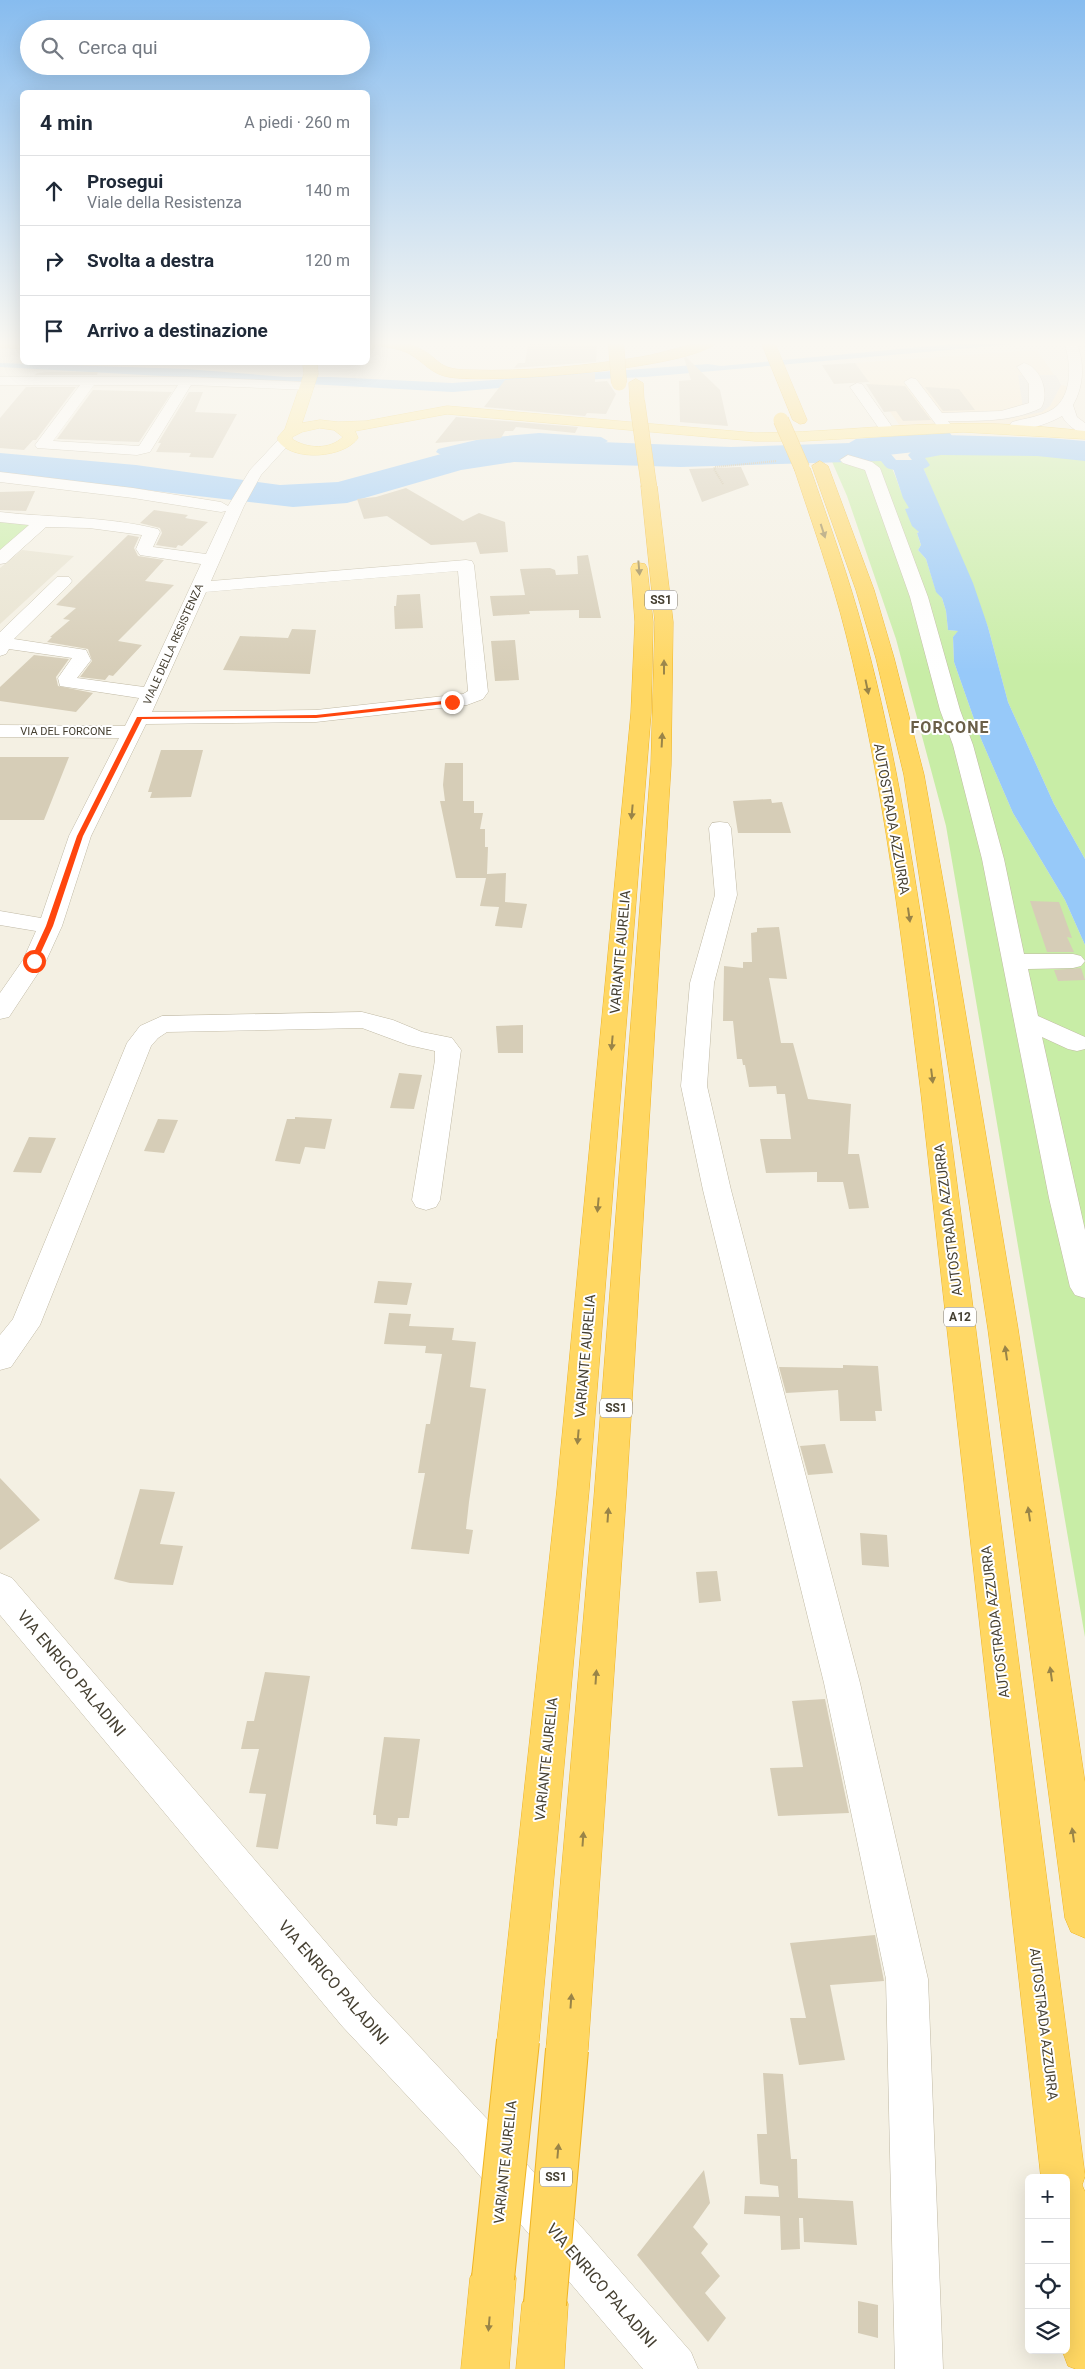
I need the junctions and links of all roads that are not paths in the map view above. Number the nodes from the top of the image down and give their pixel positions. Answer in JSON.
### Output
{"nodes":[{"id":1,"x":273,"y":452,"type":"edge"},
{"id":2,"x":303,"y":452,"type":"edge"},
{"id":3,"x":644,"y":452,"type":"edge"},
{"id":4,"x":795,"y":452,"type":"edge"},
{"id":5,"x":801,"y":452,"type":"edge"},
{"id":6,"x":848,"y":460,"type":"dead end"},
{"id":7,"x":801,"y":465,"type":"junction"},
{"id":8,"x":258,"y":470,"type":"junction"},
{"id":9,"x":0,"y":477,"type":"edge"},
{"id":10,"x":228,"y":507,"type":"junction"},
{"id":11,"x":0,"y":517,"type":"edge"},
{"id":12,"x":42,"y":522,"type":"junction"},
{"id":13,"x":638,"y":553,"type":"dead end"},
{"id":14,"x":0,"y":559,"type":"edge"},
{"id":15,"x":211,"y":560,"type":"junction"},
{"id":16,"x":63,"y":581,"type":"dead end"},
{"id":17,"x":199,"y":587,"type":"junction"},
{"id":18,"x":0,"y":642,"type":"edge"},
{"id":19,"x":0,"y":650,"type":"edge"},
{"id":20,"x":150,"y":694,"type":"junction"},
{"id":21,"x":136,"y":725,"type":"junction"},
{"id":22,"x":0,"y":731,"type":"edge"},
{"id":23,"x":649,"y":764,"type":"junction"},
{"id":24,"x":720,"y":828,"type":"dead end"},
{"id":25,"x":0,"y":918,"type":"edge"},
{"id":26,"x":50,"y":926,"type":"junction"},
{"id":27,"x":1073,"y":961,"type":"dead end"},
{"id":28,"x":1015,"y":962,"type":"junction"},
{"id":29,"x":0,"y":1011,"type":"edge"},
{"id":30,"x":1026,"y":1020,"type":"junction"},
{"id":31,"x":1077,"y":1043,"type":"dead end"},
{"id":32,"x":426,"y":1200,"type":"dead end"},
{"id":33,"x":1075,"y":1202,"type":"edge"},
{"id":34,"x":1085,"y":1286,"type":"edge"},
{"id":35,"x":0,"y":1358,"type":"edge"},
{"id":36,"x":0,"y":1588,"type":"edge"},
{"id":37,"x":1085,"y":1918,"type":"edge"},
{"id":38,"x":1063,"y":2174,"type":"edge"},
{"id":39,"x":1068,"y":2219,"type":"edge"},
{"id":40,"x":1085,"y":2349,"type":"edge"},
{"id":41,"x":485,"y":2369,"type":"edge"},
{"id":42,"x":540,"y":2369,"type":"edge"},
{"id":43,"x":674,"y":2369,"type":"edge"},
{"id":44,"x":919,"y":2369,"type":"edge"}],
"edges":[{"from":1,"to":8,"type":"street","name":"VIALE DELLA RESISTENZA"},
{"from":2,"to":8,"type":"street"},
{"from":23,"to":3,"type":"highway","name":"VARIANTE AURELIA","number":"SS1","one_way":true,"bridge":true},
{"from":4,"to":7,"type":"highway","name":"AUTOSTRADA AZZURRA","number":"A12","bridge":true},
{"from":5,"to":7,"type":"highway","name":"AUTOSTRADA AZZURRA","number":"A12"},
{"from":6,"to":28,"type":"street"},
{"from":37,"to":7,"type":"highway","name":"AUTOSTRADA AZZURRA","number":"A12","one_way":true},
{"from":7,"to":38,"type":"highway","name":"AUTOSTRADA AZZURRA","number":"A12","one_way":true},
{"from":8,"to":10,"type":"street","name":"VIALE DELLA RESISTENZA"},
{"from":9,"to":10,"type":"street"},
{"from":10,"to":15,"type":"street","name":"VIALE DELLA RESISTENZA"},
{"from":11,"to":12,"type":"street"},
{"from":12,"to":14,"type":"street"},
{"from":12,"to":15,"type":"street"},
{"from":13,"to":23,"type":"highway","name":"VARIANTE AURELIA","number":"SS1","one_way":true},
{"from":15,"to":17,"type":"street","name":"VIALE DELLA RESISTENZA"},
{"from":16,"to":18,"type":"street"},
{"from":17,"to":20,"type":"street","name":"VIALE DELLA RESISTENZA"},
{"from":17,"to":21,"type":"street","name":"VIA DEL FORCONE"},
{"from":18,"to":19,"type":"street"},
{"from":18,"to":20,"type":"street"},
{"from":20,"to":21,"type":"street","name":"VIALE DELLA RESISTENZA"},
{"from":21,"to":22,"type":"street","name":"VIA DEL FORCONE"},
{"from":21,"to":26,"type":"street","name":"VIALE DELLA RESISTENZA"},
{"from":23,"to":41,"type":"highway","name":"VARIANTE AURELIA","number":"SS1","one_way":true,"bridge":true},
{"from":42,"to":23,"type":"highway","name":"VARIANTE AURELIA","number":"SS1","one_way":true,"bridge":true},
{"from":24,"to":44,"type":"street"},
{"from":25,"to":26,"type":"street"},
{"from":26,"to":29,"type":"street","name":"VIALE DELLA RESISTENZA"},
{"from":27,"to":28,"type":"street"},
{"from":28,"to":30,"type":"street"},
{"from":30,"to":31,"type":"street"},
{"from":30,"to":33,"type":"street"},
{"from":32,"to":35,"type":"street"},
{"from":33,"to":34,"type":"street"},
{"from":36,"to":43,"type":"street","name":"VIA ENRICO PALADINI"},
{"from":39,"to":40,"type":"highway"}]}
